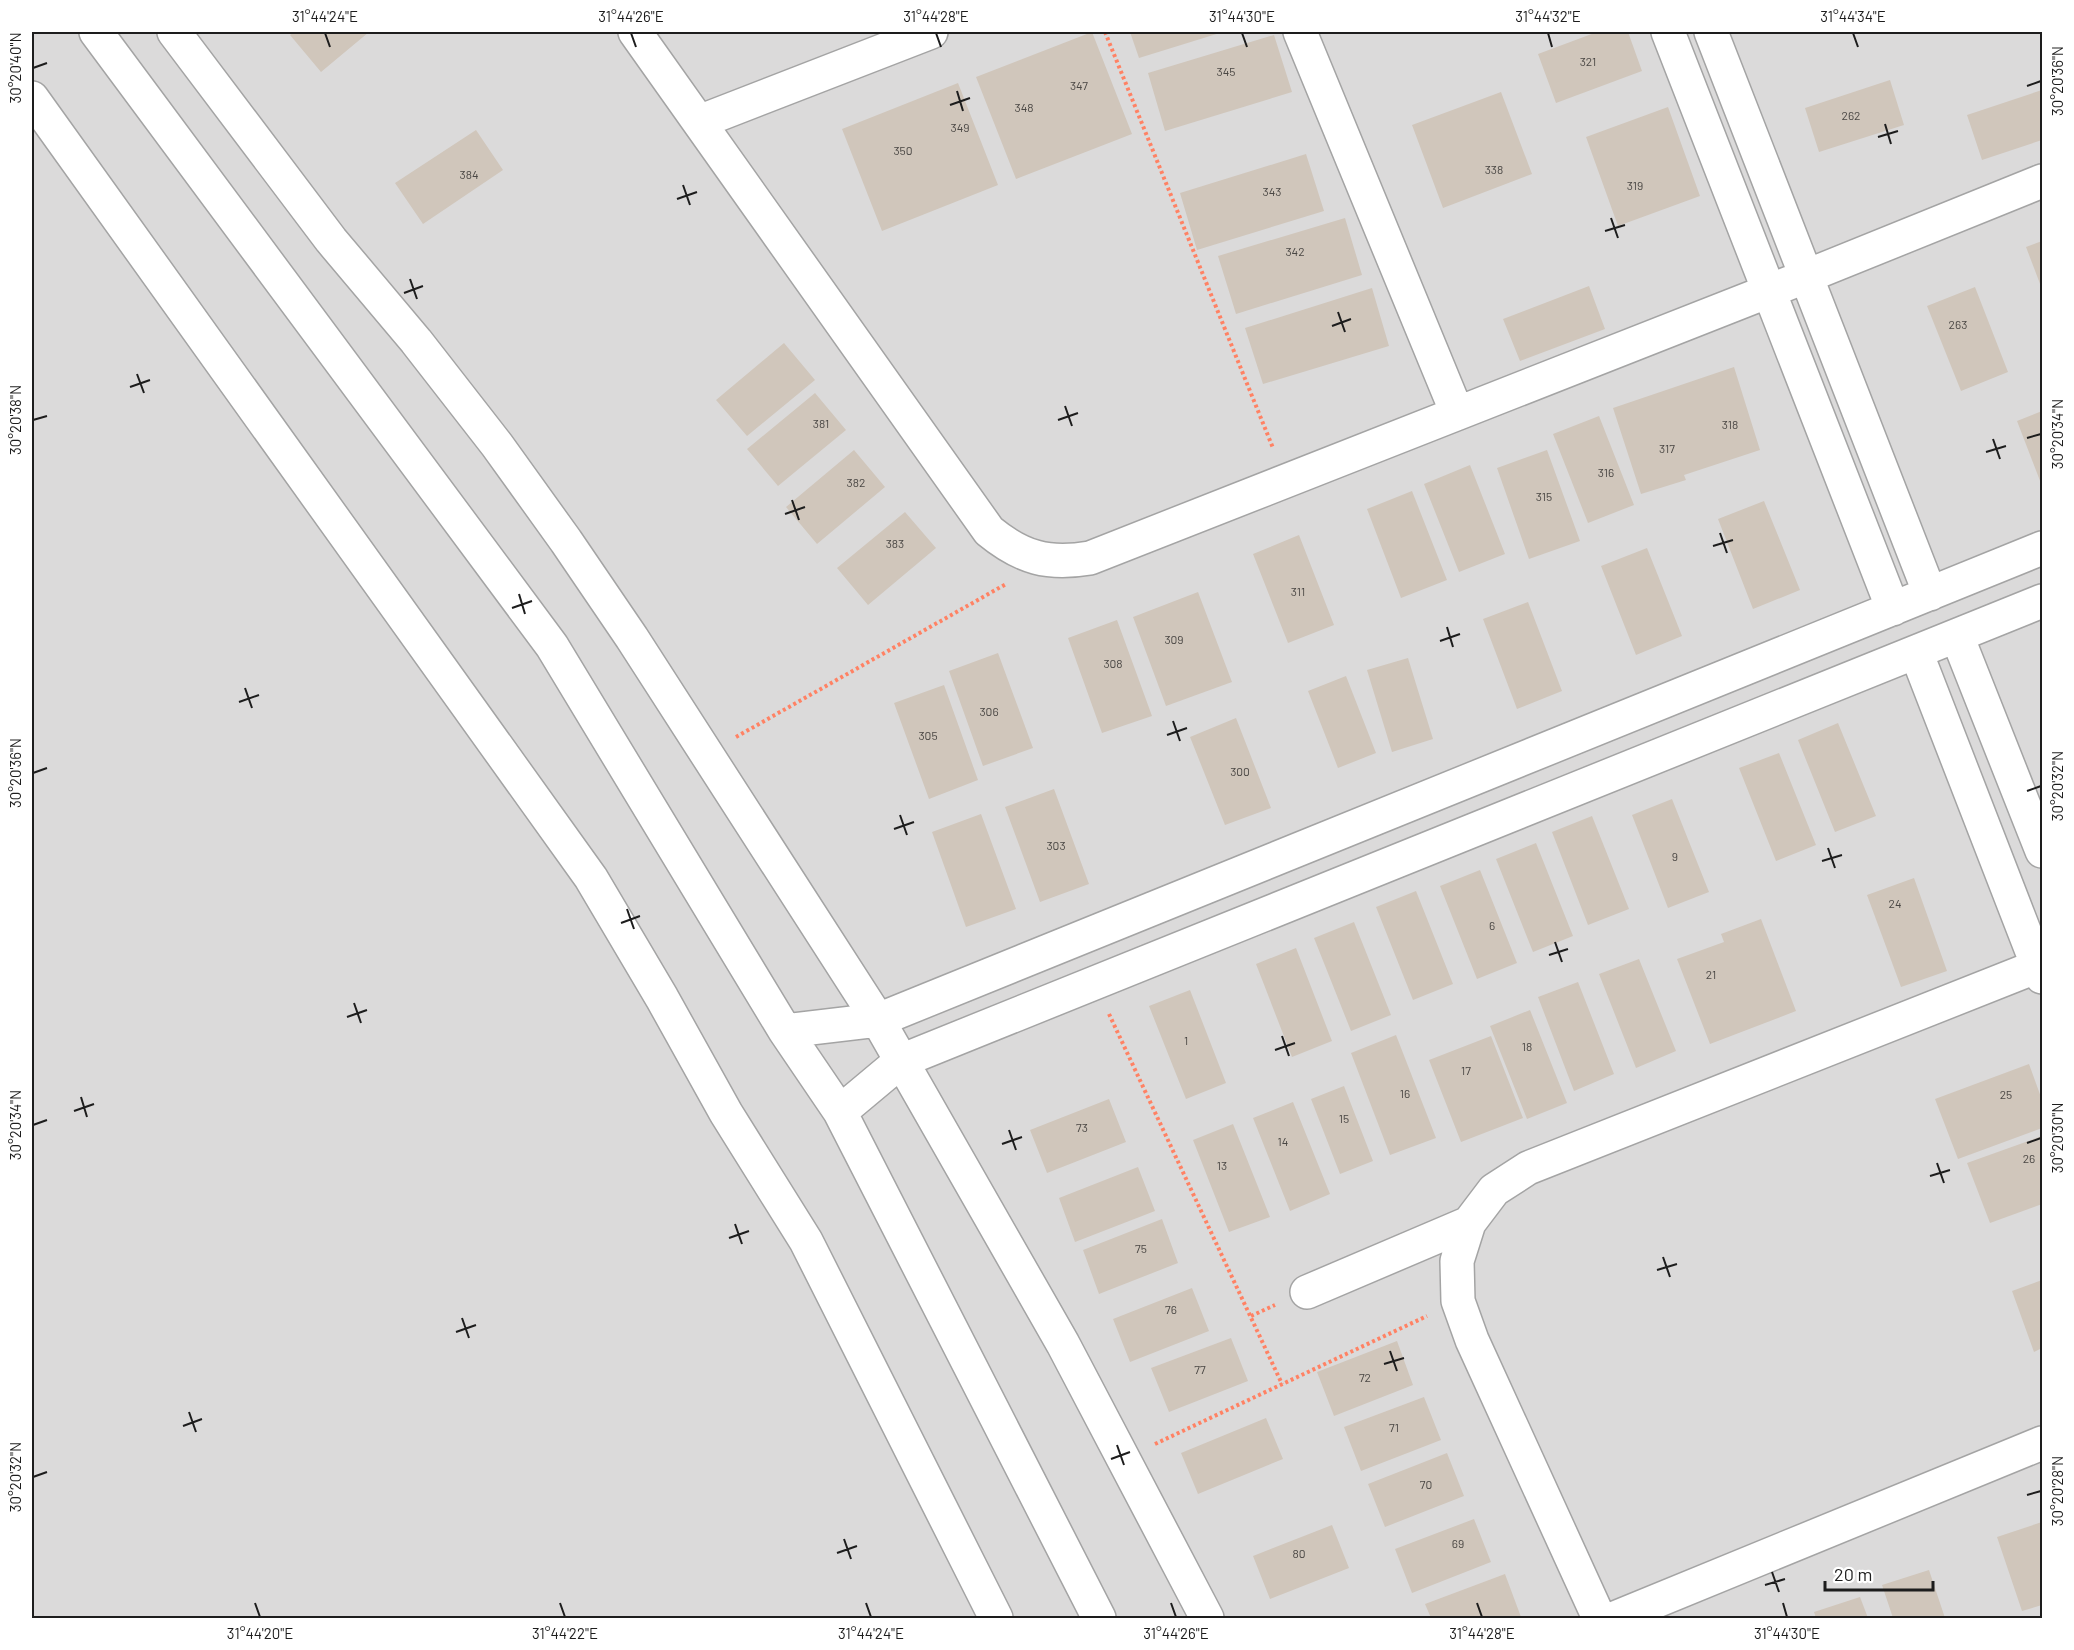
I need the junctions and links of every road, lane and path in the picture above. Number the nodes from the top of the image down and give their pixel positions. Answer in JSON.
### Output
{"nodes":[{"id":1,"x":96,"y":32,"type":"edge"},
{"id":2,"x":174,"y":32,"type":"edge"},
{"id":3,"x":635,"y":32,"type":"edge"},
{"id":4,"x":931,"y":32,"type":"edge"},
{"id":5,"x":1105,"y":32,"type":"edge"},
{"id":6,"x":1300,"y":32,"type":"edge"},
{"id":7,"x":1668,"y":32,"type":"edge"},
{"id":8,"x":1712,"y":32,"type":"edge"},
{"id":9,"x":32,"y":98,"type":"edge"},
{"id":10,"x":699,"y":122,"type":"junction"},
{"id":11,"x":2043,"y":181,"type":"edge"},
{"id":12,"x":1806,"y":276,"type":"junction"},
{"id":13,"x":1769,"y":291,"type":"junction"},
{"id":14,"x":1457,"y":413,"type":"junction"},
{"id":15,"x":1286,"y":480,"type":"junction"},
{"id":16,"x":2043,"y":548,"type":"edge"},
{"id":17,"x":1047,"y":561,"type":"junction"},
{"id":18,"x":1930,"y":594,"type":"junction"},
{"id":19,"x":2043,"y":601,"type":"edge"},
{"id":20,"x":1893,"y":609,"type":"junction"},
{"id":21,"x":1957,"y":636,"type":"junction"},
{"id":22,"x":1916,"y":652,"type":"junction"},
{"id":23,"x":706,"y":753,"type":"junction"},
{"id":24,"x":2043,"y":851,"type":"edge"},
{"id":25,"x":2040,"y":972,"type":"edge"},
{"id":26,"x":1095,"y":983,"type":"junction"},
{"id":27,"x":878,"y":1020,"type":"junction"},
{"id":28,"x":785,"y":1031,"type":"junction"},
{"id":29,"x":901,"y":1061,"type":"junction"},
{"id":30,"x":840,"y":1112,"type":"junction"},
{"id":31,"x":1469,"y":1223,"type":"junction"},
{"id":32,"x":1307,"y":1292,"type":"dead end"},
{"id":33,"x":1458,"y":1301,"type":"junction"},
{"id":34,"x":1282,"y":1384,"type":"junction"},
{"id":35,"x":2043,"y":1443,"type":"edge"},
{"id":36,"x":1124,"y":1458,"type":"junction"},
{"id":37,"x":996,"y":1618,"type":"edge"},
{"id":38,"x":1099,"y":1618,"type":"edge"},
{"id":39,"x":1207,"y":1618,"type":"edge"},
{"id":40,"x":1599,"y":1618,"type":"edge"},
{"id":41,"x":1615,"y":1618,"type":"edge"}],
"edges":[{"from":1,"to":28,"type":"street"},
{"from":2,"to":23,"type":"street"},
{"from":3,"to":10,"type":"street"},
{"from":4,"to":10,"type":"street"},
{"from":5,"to":15,"type":"path"},
{"from":6,"to":14,"type":"street"},
{"from":7,"to":13,"type":"street"},
{"from":8,"to":12,"type":"street"},
{"from":9,"to":37,"type":"street"},
{"from":10,"to":17,"type":"street"},
{"from":11,"to":12,"type":"street"},
{"from":12,"to":13,"type":"street"},
{"from":12,"to":18,"type":"street"},
{"from":13,"to":14,"type":"street"},
{"from":13,"to":20,"type":"street"},
{"from":14,"to":15,"type":"street"},
{"from":15,"to":17,"type":"street"},
{"from":16,"to":18,"type":"street"},
{"from":17,"to":23,"type":"path"},
{"from":18,"to":20,"type":"street"},
{"from":19,"to":21,"type":"street"},
{"from":20,"to":27,"type":"street"},
{"from":21,"to":22,"type":"street"},
{"from":21,"to":24,"type":"street"},
{"from":22,"to":25,"type":"street"},
{"from":22,"to":26,"type":"street"},
{"from":23,"to":27,"type":"street"},
{"from":25,"to":31,"type":"street"},
{"from":26,"to":29,"type":"street"},
{"from":26,"to":34,"type":"path"},
{"from":27,"to":28,"type":"street"},
{"from":27,"to":29,"type":"street"},
{"from":28,"to":30,"type":"street"},
{"from":29,"to":30,"type":"street"},
{"from":29,"to":36,"type":"street"},
{"from":30,"to":38,"type":"street"},
{"from":31,"to":32,"type":"street"},
{"from":31,"to":33,"type":"street"},
{"from":33,"to":34,"type":"path"},
{"from":33,"to":40,"type":"street"},
{"from":34,"to":36,"type":"path"},
{"from":35,"to":41,"type":"street"},
{"from":36,"to":39,"type":"street"}]}
